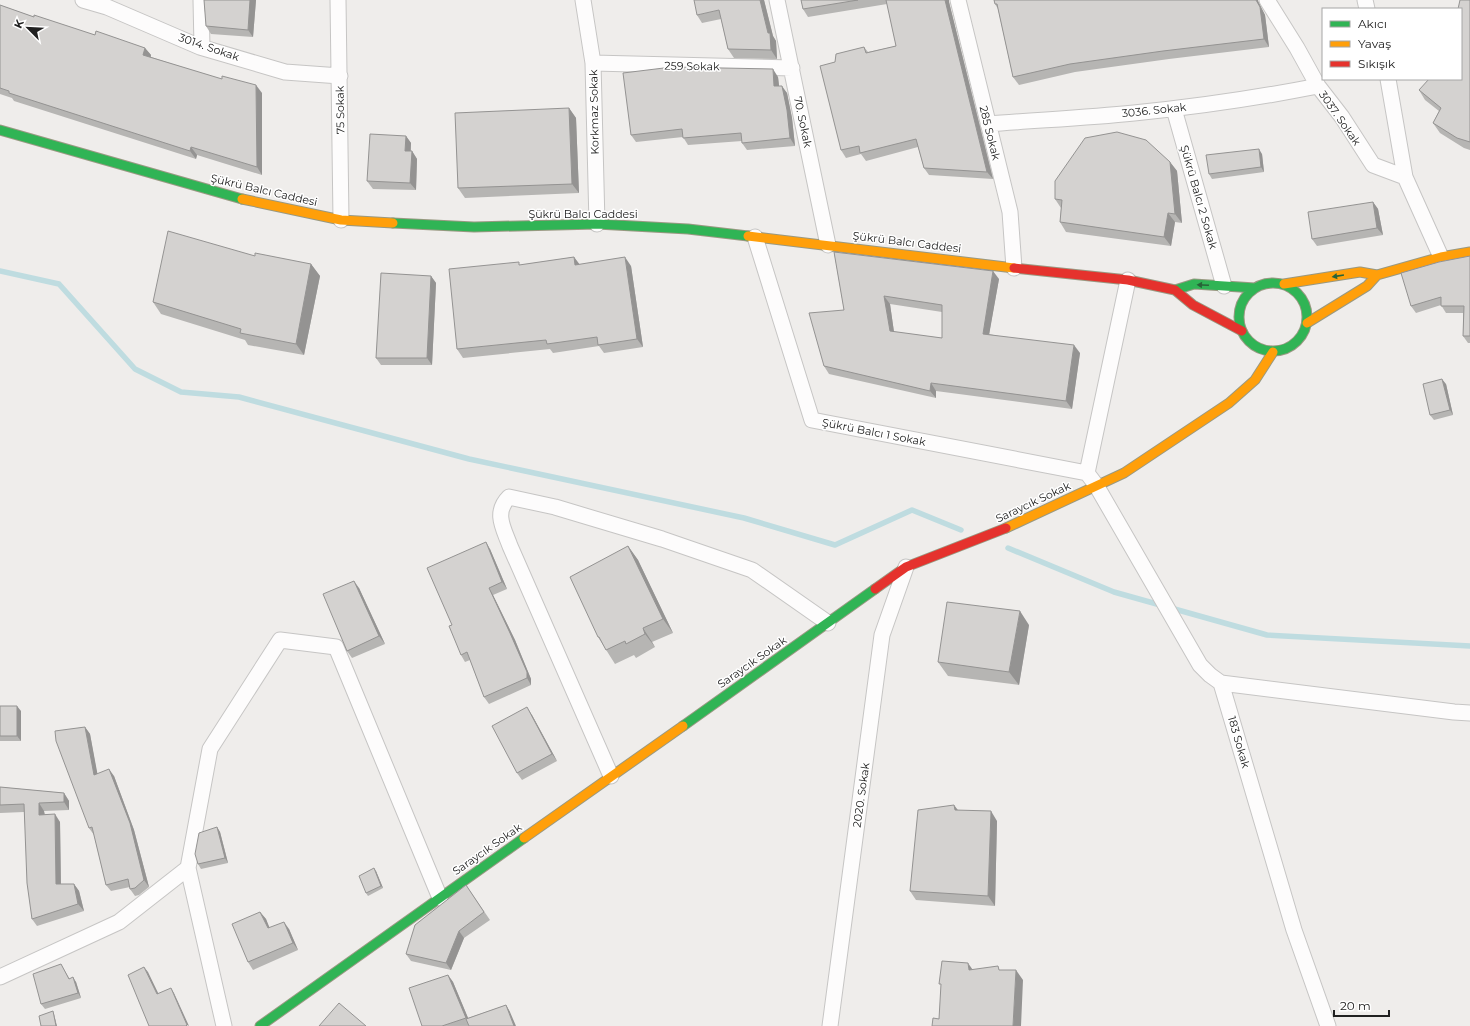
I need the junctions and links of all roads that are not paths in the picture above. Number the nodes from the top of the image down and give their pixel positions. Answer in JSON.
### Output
{"nodes":[{"id":1,"x":83,"y":0,"type":"edge"},
{"id":2,"x":201,"y":0,"type":"edge"},
{"id":3,"x":338,"y":0,"type":"edge"},
{"id":4,"x":583,"y":0,"type":"edge"},
{"id":5,"x":777,"y":0,"type":"edge"},
{"id":6,"x":958,"y":0,"type":"edge"},
{"id":7,"x":1267,"y":0,"type":"edge"},
{"id":8,"x":202,"y":47,"type":"junction"},
{"id":9,"x":593,"y":63,"type":"junction"},
{"id":10,"x":792,"y":68,"type":"junction"},
{"id":11,"x":340,"y":76,"type":"junction"},
{"id":12,"x":1388,"y":80,"type":"edge"},
{"id":13,"x":1318,"y":86,"type":"junction"},
{"id":14,"x":1174,"y":109,"type":"junction"},
{"id":15,"x":988,"y":124,"type":"junction"},
{"id":16,"x":0,"y":130,"type":"edge"},
{"id":17,"x":1405,"y":177,"type":"junction"},
{"id":18,"x":341,"y":220,"type":"junction"},
{"id":19,"x":596,"y":224,"type":"junction"},
{"id":20,"x":756,"y":237,"type":"junction"},
{"id":21,"x":828,"y":245,"type":"junction"},
{"id":22,"x":1470,"y":252,"type":"edge"},
{"id":23,"x":1440,"y":257,"type":"junction"},
{"id":24,"x":1014,"y":268,"type":"junction"},
{"id":25,"x":1377,"y":275,"type":"junction"},
{"id":26,"x":1128,"y":280,"type":"junction"},
{"id":27,"x":1284,"y":284,"type":"junction"},
{"id":28,"x":1224,"y":286,"type":"junction"},
{"id":29,"x":1256,"y":288,"type":"junction"},
{"id":30,"x":1175,"y":290,"type":"junction"},
{"id":31,"x":1308,"y":323,"type":"junction"},
{"id":32,"x":1242,"y":331,"type":"junction"},
{"id":33,"x":1273,"y":352,"type":"junction"},
{"id":34,"x":1092,"y":479,"type":"junction"},
{"id":35,"x":906,"y":567,"type":"junction"},
{"id":36,"x":828,"y":623,"type":"junction"},
{"id":37,"x":1221,"y":683,"type":"junction"},
{"id":38,"x":1470,"y":713,"type":"edge"},
{"id":39,"x":611,"y":776,"type":"junction"},
{"id":40,"x":188,"y":868,"type":"junction"},
{"id":41,"x":440,"y":898,"type":"junction"},
{"id":42,"x":0,"y":977,"type":"edge"},
{"id":43,"x":224,"y":1026,"type":"edge"},
{"id":44,"x":260,"y":1026,"type":"edge"},
{"id":45,"x":830,"y":1026,"type":"edge"},
{"id":46,"x":1328,"y":1026,"type":"edge"}],
"edges":[{"from":1,"to":8,"type":"street","name":"3014. Sokak"},
{"from":2,"to":8,"type":"street"},
{"from":3,"to":11,"type":"street","name":"75 Sokak"},
{"from":4,"to":9,"type":"street","name":"Korkmaz Sokak"},
{"from":5,"to":10,"type":"street","name":"70. Sokak"},
{"from":6,"to":15,"type":"street","name":"285 Sokak"},
{"from":7,"to":13,"type":"street","name":"3037. Sokak"},
{"from":8,"to":11,"type":"street","name":"3014. Sokak"},
{"from":9,"to":10,"type":"street","name":"259 Sokak"},
{"from":9,"to":19,"type":"street","name":"Korkmaz Sokak"},
{"from":10,"to":21,"type":"street","name":"70. Sokak"},
{"from":11,"to":18,"type":"street","name":"75 Sokak"},
{"from":12,"to":17,"type":"street"},
{"from":13,"to":14,"type":"street","name":"3036. Sokak"},
{"from":13,"to":17,"type":"street","name":"3037. Sokak"},
{"from":14,"to":15,"type":"street","name":"3036. Sokak"},
{"from":14,"to":28,"type":"street","name":"Şükrü Balcı 2 Sokak"},
{"from":15,"to":24,"type":"street","name":"285 Sokak"},
{"from":16,"to":18,"type":"street","name":"Şükrü Balcı Caddesi"},
{"from":17,"to":23,"type":"street"},
{"from":18,"to":19,"type":"street","name":"Şükrü Balcı Caddesi"},
{"from":19,"to":20,"type":"street","name":"Şükrü Balcı Caddesi"},
{"from":20,"to":21,"type":"street","name":"Şükrü Balcı Caddesi"},
{"from":20,"to":34,"type":"street","name":"Şükrü Balcı 1 Sokak"},
{"from":21,"to":24,"type":"street","name":"Şükrü Balcı Caddesi"},
{"from":22,"to":23,"type":"street"},
{"from":23,"to":25,"type":"street"},
{"from":24,"to":26,"type":"street","name":"Şükrü Balcı Caddesi"},
{"from":25,"to":27,"type":"street","one_way":true},
{"from":25,"to":31,"type":"street"},
{"from":26,"to":30,"type":"street","name":"Şükrü Balcı Caddesi"},
{"from":26,"to":34,"type":"street"},
{"from":27,"to":29,"type":"street"},
{"from":27,"to":31,"type":"street"},
{"from":28,"to":29,"type":"street","name":"Şükrü Balcı Caddesi"},
{"from":28,"to":30,"type":"street","name":"Şükrü Balcı Caddesi","one_way":true},
{"from":29,"to":32,"type":"street"},
{"from":30,"to":32,"type":"street","name":"Şükrü Balcı Caddesi"},
{"from":31,"to":33,"type":"street"},
{"from":32,"to":33,"type":"street"},
{"from":33,"to":34,"type":"street","name":"Saraycık Sokak"},
{"from":34,"to":35,"type":"street","name":"Saraycık Sokak"},
{"from":34,"to":37,"type":"street"},
{"from":35,"to":36,"type":"street","name":"Saraycık Sokak"},
{"from":35,"to":45,"type":"street","name":"2020. Sokak"},
{"from":36,"to":39,"type":"street","name":"Saraycık Sokak"},
{"from":36,"to":39,"type":"street"},
{"from":37,"to":38,"type":"street"},
{"from":37,"to":46,"type":"street","name":"183 Sokak"},
{"from":39,"to":41,"type":"street","name":"Saraycık Sokak"},
{"from":40,"to":41,"type":"street"},
{"from":40,"to":42,"type":"street"},
{"from":40,"to":43,"type":"street"},
{"from":41,"to":44,"type":"street","name":"Saraycık Sokak"}]}
